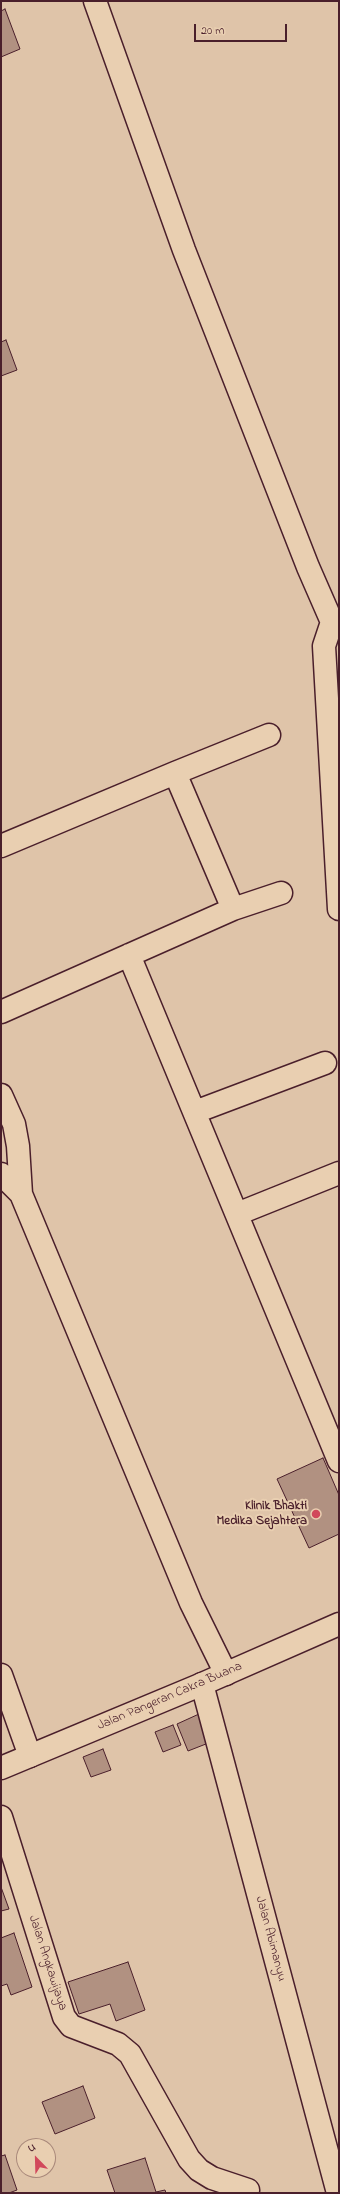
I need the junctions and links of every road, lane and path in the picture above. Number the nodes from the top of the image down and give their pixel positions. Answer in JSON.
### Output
{"nodes":[{"id":1,"x":95,"y":1,"type":"edge"},
{"id":2,"x":335,"y":621,"type":"edge"},
{"id":3,"x":269,"y":735,"type":"dead end"},
{"id":4,"x":175,"y":772,"type":"junction"},
{"id":5,"x":1,"y":846,"type":"edge"},
{"id":6,"x":281,"y":893,"type":"dead end"},
{"id":7,"x":233,"y":909,"type":"junction"},
{"id":8,"x":339,"y":909,"type":"edge"},
{"id":9,"x":130,"y":954,"type":"junction"},
{"id":10,"x":1,"y":1012,"type":"edge"},
{"id":11,"x":325,"y":1063,"type":"dead end"},
{"id":12,"x":1,"y":1095,"type":"edge"},
{"id":13,"x":195,"y":1112,"type":"junction"},
{"id":14,"x":10,"y":1149,"type":"edge"},
{"id":15,"x":1,"y":1174,"type":"edge"},
{"id":16,"x":339,"y":1174,"type":"edge"},
{"id":17,"x":21,"y":1194,"type":"junction"},
{"id":18,"x":237,"y":1214,"type":"junction"},
{"id":19,"x":339,"y":1462,"type":"edge"},
{"id":20,"x":339,"y":1624,"type":"edge"},
{"id":21,"x":226,"y":1674,"type":"junction"},
{"id":22,"x":1,"y":1675,"type":"edge"},
{"id":23,"x":202,"y":1684,"type":"junction"},
{"id":24,"x":30,"y":1756,"type":"junction"},
{"id":25,"x":1,"y":1768,"type":"edge"},
{"id":26,"x":1,"y":1817,"type":"edge"},
{"id":27,"x":248,"y":2190,"type":"dead end"},
{"id":28,"x":338,"y":2193,"type":"edge"}],
"edges":[{"from":1,"to":2,"type":"street"},
{"from":2,"to":8,"type":"street"},
{"from":3,"to":4,"type":"street"},
{"from":4,"to":5,"type":"street"},
{"from":4,"to":7,"type":"street"},
{"from":6,"to":7,"type":"street"},
{"from":7,"to":9,"type":"street"},
{"from":9,"to":10,"type":"street"},
{"from":9,"to":13,"type":"street"},
{"from":11,"to":13,"type":"street"},
{"from":12,"to":14,"type":"street"},
{"from":13,"to":18,"type":"street"},
{"from":14,"to":17,"type":"street"},
{"from":15,"to":17,"type":"street"},
{"from":16,"to":18,"type":"street"},
{"from":17,"to":21,"type":"street"},
{"from":18,"to":19,"type":"street"},
{"from":20,"to":21,"type":"street","name":"Jalan Pangeran Cakra Buana"},
{"from":21,"to":23,"type":"street","name":"Jalan Pangeran Cakra Buana"},
{"from":22,"to":24,"type":"street"},
{"from":23,"to":24,"type":"street","name":"Jalan Pangeran Cakra Buana"},
{"from":23,"to":28,"type":"street","name":"Jalan Abimanyu"},
{"from":24,"to":25,"type":"street","name":"Jalan Pangeran Cakra Buana"},
{"from":26,"to":27,"type":"street","name":"Jalan Angkawijaya"}]}
